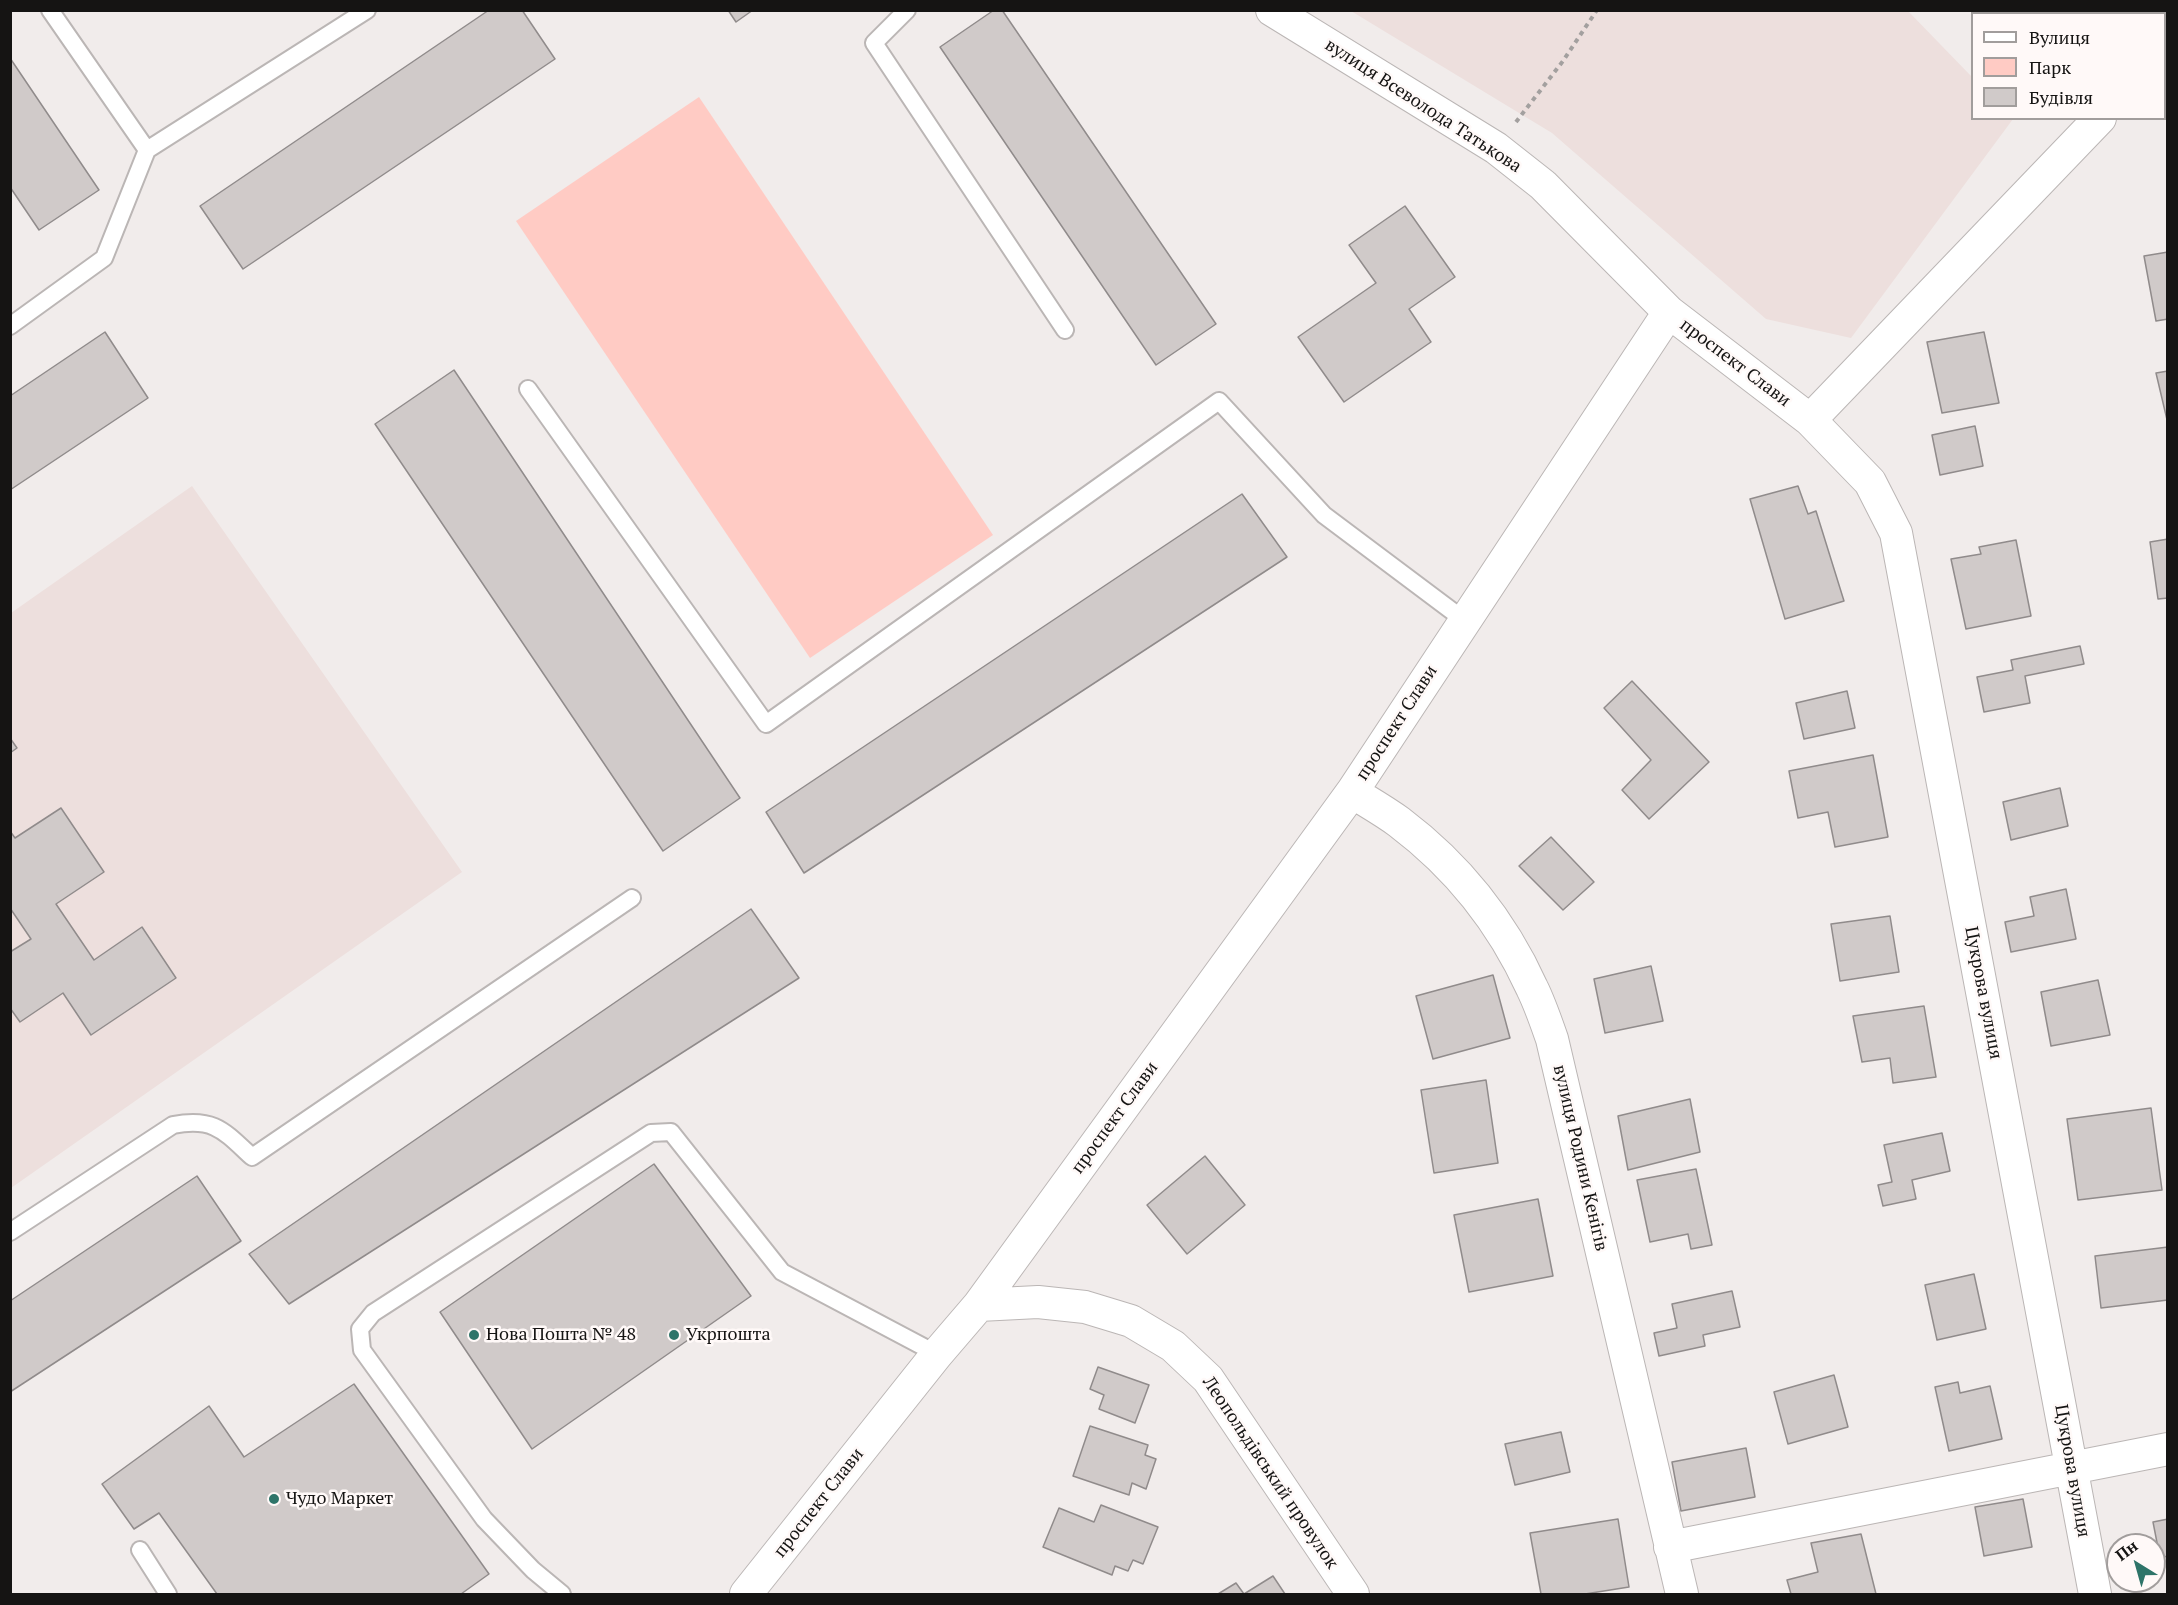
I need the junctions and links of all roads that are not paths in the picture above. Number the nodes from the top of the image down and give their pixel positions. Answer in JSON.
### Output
{"nodes":[{"id":1,"x":50,"y":10,"type":"edge"},
{"id":2,"x":367,"y":10,"type":"edge"},
{"id":3,"x":907,"y":10,"type":"edge"},
{"id":4,"x":1272,"y":10,"type":"edge"},
{"id":5,"x":2098,"y":120,"type":"edge"},
{"id":6,"x":147,"y":150,"type":"junction"},
{"id":7,"x":1669,"y":312,"type":"junction"},
{"id":8,"x":10,"y":326,"type":"edge"},
{"id":9,"x":1065,"y":330,"type":"dead end"},
{"id":10,"x":528,"y":389,"type":"dead end"},
{"id":11,"x":1810,"y":420,"type":"junction"},
{"id":12,"x":1464,"y":620,"type":"junction"},
{"id":13,"x":1352,"y":792,"type":"junction"},
{"id":14,"x":632,"y":898,"type":"dead end"},
{"id":15,"x":10,"y":1232,"type":"edge"},
{"id":16,"x":979,"y":1305,"type":"junction"},
{"id":17,"x":937,"y":1354,"type":"junction"},
{"id":18,"x":2168,"y":1449,"type":"edge"},
{"id":19,"x":2072,"y":1468,"type":"junction"},
{"id":20,"x":1670,"y":1547,"type":"junction"},
{"id":21,"x":140,"y":1550,"type":"dead end"},
{"id":22,"x":168,"y":1594,"type":"edge"},
{"id":23,"x":562,"y":1594,"type":"edge"},
{"id":24,"x":746,"y":1594,"type":"edge"},
{"id":25,"x":1353,"y":1594,"type":"edge"},
{"id":26,"x":1682,"y":1594,"type":"edge"},
{"id":27,"x":2095,"y":1594,"type":"edge"}],
"edges":[{"from":1,"to":6,"type":"lane"},
{"from":2,"to":6,"type":"lane"},
{"from":3,"to":9,"type":"lane"},
{"from":4,"to":7,"type":"street","name":"вулиця Всеволода Татькова"},
{"from":5,"to":11,"type":"street"},
{"from":6,"to":8,"type":"lane"},
{"from":7,"to":11,"type":"street","name":"проспект Слави"},
{"from":7,"to":12,"type":"street","name":"проспект Слави"},
{"from":10,"to":12,"type":"lane"},
{"from":11,"to":19,"type":"street","name":"Цукрова вулиця"},
{"from":12,"to":13,"type":"street","name":"проспект Слави"},
{"from":13,"to":16,"type":"street","name":"проспект Слави"},
{"from":13,"to":20,"type":"street","name":"вулиця Родини Кенігів"},
{"from":14,"to":15,"type":"lane"},
{"from":16,"to":17,"type":"street","name":"проспект Слави"},
{"from":16,"to":25,"type":"street","name":"Леопольдівський провулок"},
{"from":17,"to":23,"type":"lane"},
{"from":17,"to":24,"type":"street","name":"проспект Слави"},
{"from":18,"to":19,"type":"street"},
{"from":19,"to":20,"type":"street"},
{"from":19,"to":27,"type":"street","name":"Цукрова вулиця"},
{"from":20,"to":26,"type":"street","name":"вулиця Родини Кенігів"},
{"from":21,"to":22,"type":"lane"}]}
